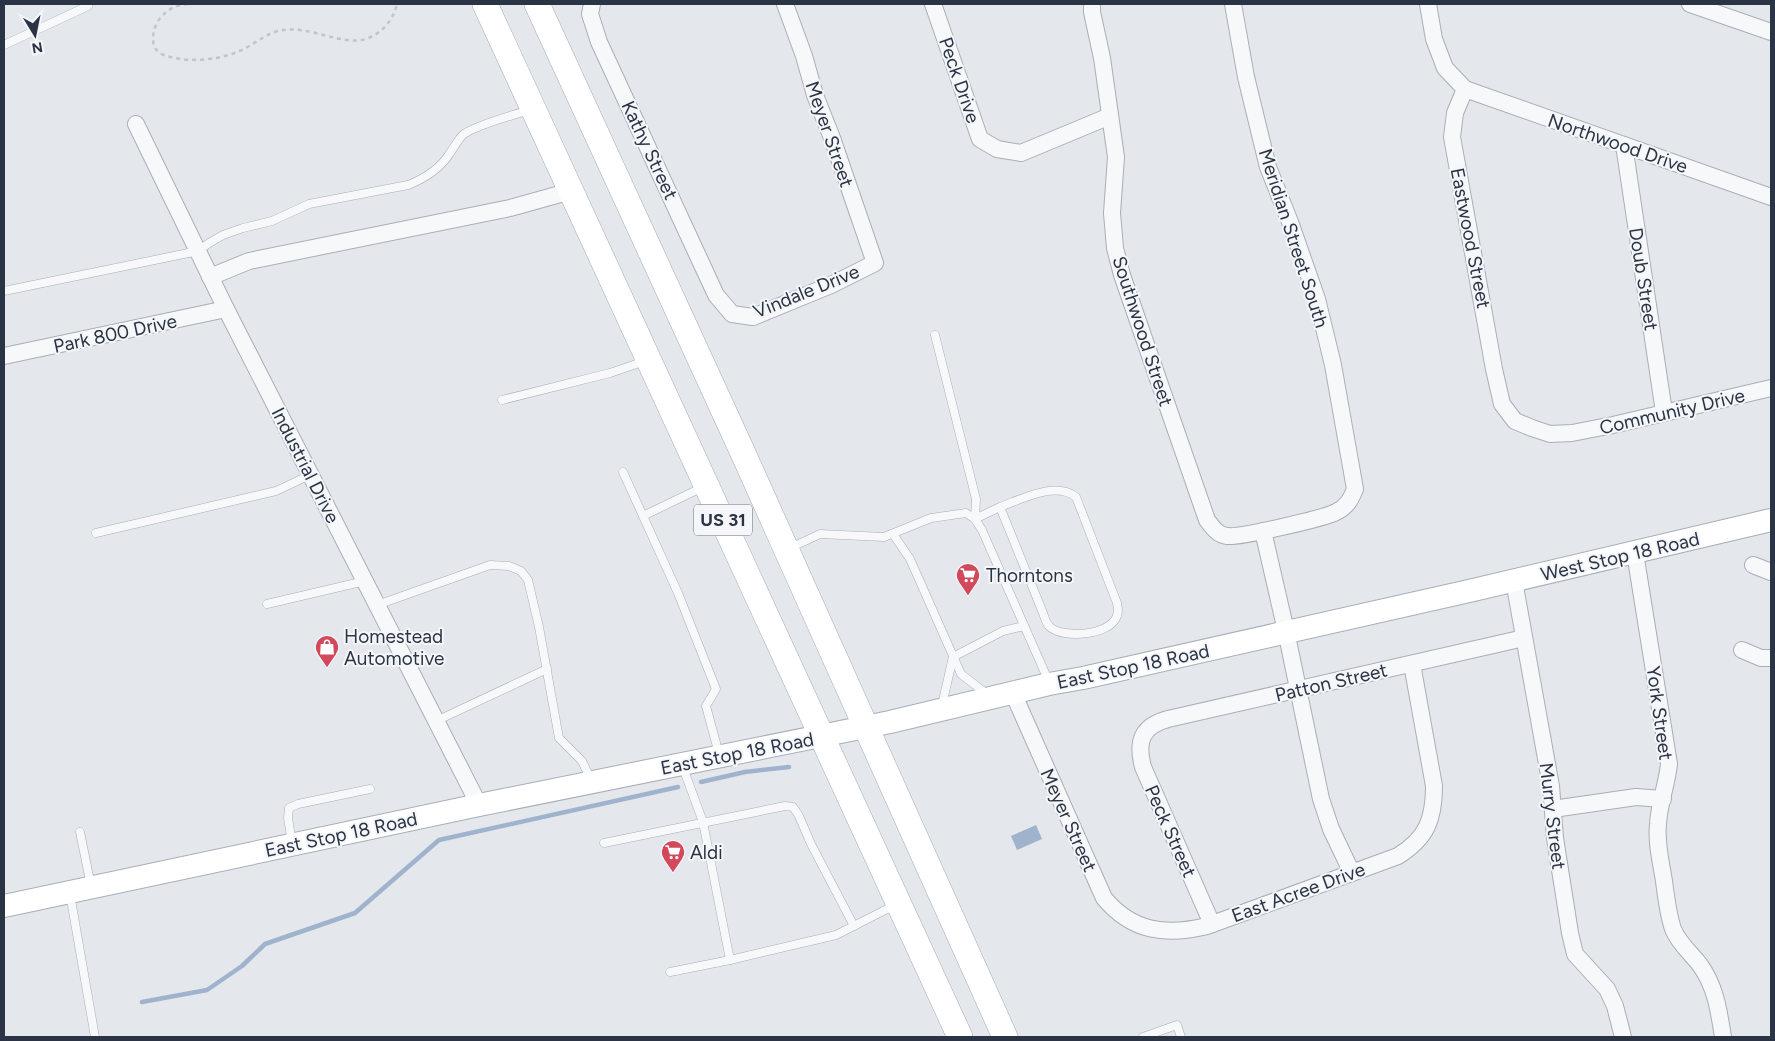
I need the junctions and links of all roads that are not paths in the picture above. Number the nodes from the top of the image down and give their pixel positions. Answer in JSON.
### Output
{"nodes":[{"id":1,"x":485,"y":4,"type":"edge"},
{"id":2,"x":537,"y":4,"type":"edge"},
{"id":3,"x":592,"y":4,"type":"edge"},
{"id":4,"x":785,"y":4,"type":"edge"},
{"id":5,"x":933,"y":4,"type":"edge"},
{"id":6,"x":1092,"y":4,"type":"edge"},
{"id":7,"x":1233,"y":4,"type":"edge"},
{"id":8,"x":1428,"y":4,"type":"edge"},
{"id":9,"x":1690,"y":4,"type":"edge"},
{"id":10,"x":88,"y":6,"type":"dead end"},
{"id":11,"x":1771,"y":32,"type":"edge"},
{"id":12,"x":4,"y":45,"type":"edge"},
{"id":13,"x":1465,"y":89,"type":"junction"},
{"id":14,"x":533,"y":109,"type":"junction"},
{"id":15,"x":1110,"y":116,"type":"junction"},
{"id":16,"x":136,"y":124,"type":"dead end"},
{"id":17,"x":1624,"y":145,"type":"junction"},
{"id":18,"x":571,"y":191,"type":"junction"},
{"id":19,"x":1771,"y":197,"type":"edge"},
{"id":20,"x":198,"y":251,"type":"junction"},
{"id":21,"x":875,"y":263,"type":"joint"},
{"id":22,"x":210,"y":277,"type":"junction"},
{"id":23,"x":4,"y":291,"type":"edge"},
{"id":24,"x":716,"y":295,"type":"joint"},
{"id":25,"x":226,"y":309,"type":"junction"},
{"id":26,"x":935,"y":335,"type":"dead end"},
{"id":27,"x":4,"y":356,"type":"edge"},
{"id":28,"x":649,"y":359,"type":"junction"},
{"id":29,"x":1771,"y":388,"type":"edge"},
{"id":30,"x":502,"y":400,"type":"dead end"},
{"id":31,"x":1664,"y":412,"type":"junction"},
{"id":32,"x":1572,"y":433,"type":"joint"},
{"id":33,"x":623,"y":472,"type":"dead end"},
{"id":34,"x":310,"y":475,"type":"junction"},
{"id":35,"x":707,"y":485,"type":"junction"},
{"id":36,"x":1000,"y":507,"type":"junction"},
{"id":37,"x":643,"y":516,"type":"junction"},
{"id":38,"x":976,"y":519,"type":"junction"},
{"id":39,"x":1771,"y":520,"type":"edge"},
{"id":40,"x":1263,"y":531,"type":"junction"},
{"id":41,"x":96,"y":533,"type":"dead end"},
{"id":42,"x":893,"y":534,"type":"junction"},
{"id":43,"x":787,"y":549,"type":"junction"},
{"id":44,"x":1636,"y":552,"type":"junction"},
{"id":45,"x":1753,"y":565,"type":"dead end"},
{"id":46,"x":1771,"y":572,"type":"edge"},
{"id":47,"x":365,"y":581,"type":"junction"},
{"id":48,"x":1514,"y":581,"type":"junction"},
{"id":49,"x":1469,"y":591,"type":"joint"},
{"id":50,"x":267,"y":604,"type":"dead end"},
{"id":51,"x":377,"y":605,"type":"junction"},
{"id":52,"x":1024,"y":626,"type":"junction"},
{"id":53,"x":1286,"y":631,"type":"junction"},
{"id":54,"x":1524,"y":638,"type":"junction"},
{"id":55,"x":1742,"y":650,"type":"dead end"},
{"id":56,"x":953,"y":656,"type":"junction"},
{"id":57,"x":1771,"y":658,"type":"edge"},
{"id":58,"x":1412,"y":664,"type":"junction"},
{"id":59,"x":547,"y":669,"type":"junction"},
{"id":60,"x":1049,"y":684,"type":"junction"},
{"id":61,"x":1298,"y":689,"type":"junction"},
{"id":62,"x":1002,"y":695,"type":"junction"},
{"id":63,"x":940,"y":710,"type":"junction"},
{"id":64,"x":436,"y":721,"type":"junction"},
{"id":65,"x":867,"y":726,"type":"junction"},
{"id":66,"x":822,"y":735,"type":"junction"},
{"id":67,"x":1143,"y":736,"type":"joint"},
{"id":68,"x":720,"y":756,"type":"junction"},
{"id":69,"x":682,"y":764,"type":"junction"},
{"id":70,"x":592,"y":782,"type":"junction"},
{"id":71,"x":370,"y":788,"type":"dead end"},
{"id":72,"x":1663,"y":799,"type":"junction"},
{"id":73,"x":479,"y":805,"type":"junction"},
{"id":74,"x":1553,"y":808,"type":"junction"},
{"id":75,"x":703,"y":822,"type":"junction"},
{"id":76,"x":80,"y":832,"type":"dead end"},
{"id":77,"x":604,"y":843,"type":"dead end"},
{"id":78,"x":293,"y":845,"type":"junction"},
{"id":79,"x":1352,"y":873,"type":"junction"},
{"id":80,"x":80,"y":890,"type":"junction"},
{"id":81,"x":899,"y":902,"type":"junction"},
{"id":82,"x":4,"y":906,"type":"edge"},
{"id":83,"x":1212,"y":924,"type":"junction"},
{"id":84,"x":854,"y":926,"type":"junction"},
{"id":85,"x":1147,"y":928,"type":"joint"},
{"id":86,"x":730,"y":960,"type":"junction"},
{"id":87,"x":670,"y":972,"type":"dead end"},
{"id":88,"x":95,"y":1037,"type":"edge"},
{"id":89,"x":960,"y":1037,"type":"edge"},
{"id":90,"x":1005,"y":1037,"type":"edge"},
{"id":91,"x":1143,"y":1037,"type":"edge"},
{"id":92,"x":1182,"y":1037,"type":"edge"},
{"id":93,"x":1623,"y":1037,"type":"edge"},
{"id":94,"x":1723,"y":1037,"type":"edge"}],
"edges":[{"from":1,"to":14,"type":"main road","number":"US 31"},
{"from":2,"to":43,"type":"main road","number":"US 31"},
{"from":3,"to":24,"type":"street","name":"Kathy Street"},
{"from":4,"to":21,"type":"street","name":"Meyer Street"},
{"from":5,"to":15,"type":"street","name":"Peck Drive"},
{"from":6,"to":15,"type":"street","name":"Southwood Street"},
{"from":7,"to":40,"type":"street","name":"Meridian Street South"},
{"from":8,"to":13,"type":"street"},
{"from":9,"to":11,"type":"street"},
{"from":10,"to":12,"type":"lane"},
{"from":13,"to":17,"type":"street","name":"Northwood Drive"},
{"from":13,"to":32,"type":"street","name":"Eastwood Street"},
{"from":14,"to":18,"type":"main road","number":"US 31"},
{"from":14,"to":20,"type":"lane"},
{"from":15,"to":40,"type":"street","name":"Southwood Street"},
{"from":16,"to":20,"type":"street","name":"Industrial Drive"},
{"from":17,"to":19,"type":"street","name":"Northwood Drive"},
{"from":17,"to":31,"type":"street","name":"Doub Street"},
{"from":18,"to":22,"type":"street"},
{"from":18,"to":28,"type":"main road","number":"US 31"},
{"from":20,"to":22,"type":"street","name":"Industrial Drive"},
{"from":20,"to":23,"type":"lane"},
{"from":21,"to":24,"type":"street","name":"Vindale Drive"},
{"from":22,"to":25,"type":"street","name":"Industrial Drive"},
{"from":25,"to":27,"type":"street","name":"Park 800 Drive"},
{"from":25,"to":34,"type":"street","name":"Industrial Drive"},
{"from":26,"to":38,"type":"lane"},
{"from":28,"to":30,"type":"lane"},
{"from":28,"to":35,"type":"main road","number":"US 31"},
{"from":29,"to":31,"type":"street","name":"Community Drive"},
{"from":31,"to":32,"type":"street","name":"Community Drive"},
{"from":33,"to":37,"type":"lane"},
{"from":34,"to":41,"type":"lane"},
{"from":34,"to":47,"type":"street","name":"Industrial Drive"},
{"from":35,"to":37,"type":"lane"},
{"from":35,"to":66,"type":"main road","number":"US 31"},
{"from":36,"to":36,"type":"lane"},
{"from":36,"to":38,"type":"lane"},
{"from":37,"to":68,"type":"lane"},
{"from":38,"to":42,"type":"lane"},
{"from":38,"to":52,"type":"lane"},
{"from":39,"to":44,"type":"street","name":"West Stop 18 Road"},
{"from":40,"to":53,"type":"street"},
{"from":42,"to":43,"type":"lane"},
{"from":42,"to":56,"type":"lane"},
{"from":43,"to":65,"type":"main road","number":"US 31"},
{"from":44,"to":48,"type":"street","name":"West Stop 18 Road"},
{"from":44,"to":72,"type":"street","name":"York Street"},
{"from":45,"to":46,"type":"street"},
{"from":47,"to":50,"type":"lane"},
{"from":47,"to":51,"type":"street","name":"Industrial Drive"},
{"from":48,"to":49,"type":"street","name":"West Stop 18 Road"},
{"from":48,"to":54,"type":"street","name":"Murry Street"},
{"from":49,"to":53,"type":"street","name":"East Stop 18 Road"},
{"from":51,"to":59,"type":"lane"},
{"from":51,"to":64,"type":"street","name":"Industrial Drive"},
{"from":52,"to":56,"type":"lane"},
{"from":52,"to":60,"type":"lane"},
{"from":53,"to":60,"type":"street","name":"East Stop 18 Road"},
{"from":53,"to":61,"type":"street"},
{"from":54,"to":58,"type":"street","name":"Patton Street"},
{"from":54,"to":74,"type":"street","name":"Murry Street"},
{"from":55,"to":57,"type":"street"},
{"from":56,"to":62,"type":"lane"},
{"from":56,"to":63,"type":"lane"},
{"from":58,"to":61,"type":"street","name":"Patton Street"},
{"from":58,"to":79,"type":"street","name":"East Acree Drive"},
{"from":59,"to":64,"type":"lane"},
{"from":59,"to":70,"type":"lane"},
{"from":60,"to":62,"type":"street","name":"East Stop 18 Road"},
{"from":61,"to":67,"type":"street","name":"Patton Street"},
{"from":61,"to":79,"type":"street"},
{"from":62,"to":63,"type":"street","name":"East Stop 18 Road"},
{"from":62,"to":85,"type":"street","name":"Meyer Street"},
{"from":63,"to":65,"type":"street","name":"East Stop 18 Road"},
{"from":64,"to":73,"type":"street","name":"Industrial Drive"},
{"from":65,"to":66,"type":"street","name":"East Stop 18 Road"},
{"from":65,"to":90,"type":"main road","number":"US 31"},
{"from":66,"to":68,"type":"street","name":"East Stop 18 Road"},
{"from":66,"to":81,"type":"main road","number":"US 31"},
{"from":67,"to":83,"type":"street","name":"Peck Street"},
{"from":68,"to":69,"type":"street","name":"East Stop 18 Road"},
{"from":69,"to":70,"type":"street","name":"East Stop 18 Road"},
{"from":69,"to":75,"type":"lane"},
{"from":70,"to":73,"type":"street","name":"East Stop 18 Road"},
{"from":71,"to":78,"type":"lane"},
{"from":72,"to":74,"type":"street"},
{"from":72,"to":94,"type":"street","name":"York Street"},
{"from":73,"to":78,"type":"street","name":"East Stop 18 Road"},
{"from":74,"to":93,"type":"street","name":"Murry Street"},
{"from":75,"to":77,"type":"lane"},
{"from":75,"to":84,"type":"lane"},
{"from":75,"to":86,"type":"lane"},
{"from":76,"to":80,"type":"lane"},
{"from":78,"to":80,"type":"street","name":"East Stop 18 Road"},
{"from":79,"to":83,"type":"street","name":"East Acree Drive"},
{"from":80,"to":82,"type":"street","name":"East Stop 18 Road"},
{"from":80,"to":88,"type":"lane"},
{"from":81,"to":84,"type":"lane"},
{"from":81,"to":89,"type":"main road","number":"US 31"},
{"from":83,"to":85,"type":"street","name":"East Acree Drive"},
{"from":84,"to":86,"type":"lane"},
{"from":86,"to":87,"type":"lane"},
{"from":91,"to":92,"type":"lane"}]}
